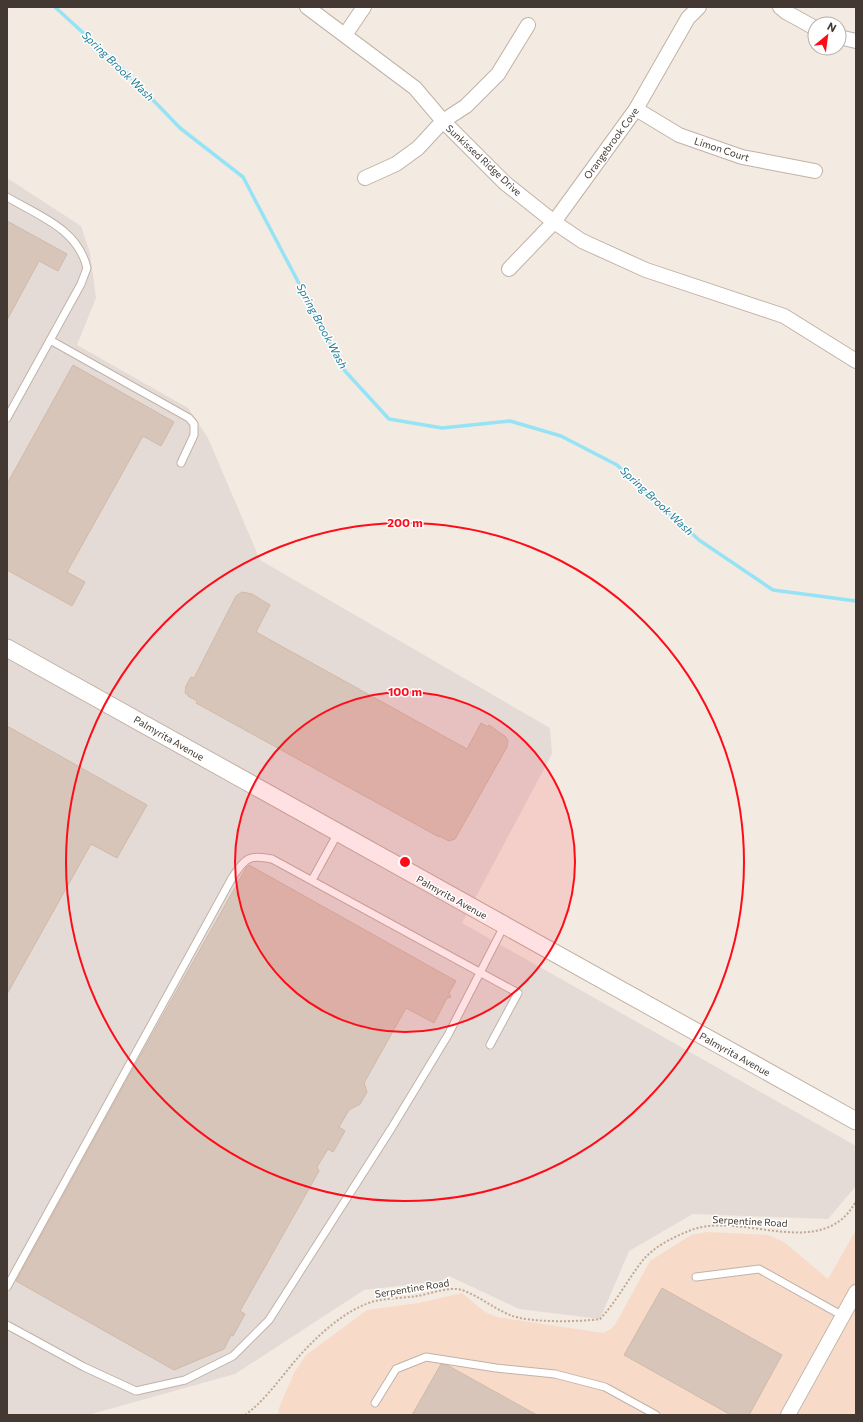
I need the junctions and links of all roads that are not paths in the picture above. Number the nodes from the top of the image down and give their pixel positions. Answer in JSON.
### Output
{"nodes":[{"id":1,"x":307,"y":7,"type":"edge"},
{"id":2,"x":364,"y":7,"type":"edge"},
{"id":3,"x":699,"y":7,"type":"edge"},
{"id":4,"x":780,"y":7,"type":"edge"},
{"id":5,"x":807,"y":24,"type":"edge"},
{"id":6,"x":528,"y":25,"type":"dead end"},
{"id":7,"x":345,"y":36,"type":"junction"},
{"id":8,"x":636,"y":109,"type":"junction"},
{"id":9,"x":443,"y":121,"type":"junction"},
{"id":10,"x":815,"y":171,"type":"dead end"},
{"id":11,"x":365,"y":178,"type":"dead end"},
{"id":12,"x":7,"y":197,"type":"edge"},
{"id":13,"x":554,"y":222,"type":"junction"},
{"id":14,"x":509,"y":269,"type":"dead end"},
{"id":15,"x":50,"y":340,"type":"junction"},
{"id":16,"x":856,"y":361,"type":"edge"},
{"id":17,"x":7,"y":418,"type":"edge"},
{"id":18,"x":181,"y":463,"type":"dead end"},
{"id":19,"x":7,"y":648,"type":"edge"},
{"id":20,"x":338,"y":833,"type":"junction"},
{"id":21,"x":312,"y":880,"type":"junction"},
{"id":22,"x":504,"y":926,"type":"junction"},
{"id":23,"x":481,"y":972,"type":"junction"},
{"id":24,"x":490,"y":1045,"type":"dead end"},
{"id":25,"x":856,"y":1121,"type":"edge"},
{"id":26,"x":696,"y":1277,"type":"dead end"},
{"id":27,"x":7,"y":1287,"type":"edge"},
{"id":28,"x":856,"y":1292,"type":"edge"},
{"id":29,"x":843,"y":1316,"type":"junction"},
{"id":30,"x":7,"y":1325,"type":"edge"},
{"id":31,"x":375,"y":1403,"type":"dead end"},
{"id":32,"x":656,"y":1415,"type":"edge"},
{"id":33,"x":788,"y":1415,"type":"edge"}],
"edges":[{"from":1,"to":7,"type":"street","name":"Sunkissed Ridge Drive"},
{"from":2,"to":7,"type":"street"},
{"from":3,"to":8,"type":"street","name":"Orangebrook Cove"},
{"from":4,"to":5,"type":"street"},
{"from":6,"to":9,"type":"street"},
{"from":7,"to":9,"type":"street","name":"Sunkissed Ridge Drive"},
{"from":8,"to":10,"type":"street","name":"Limon Court"},
{"from":8,"to":13,"type":"street","name":"Orangebrook Cove"},
{"from":9,"to":11,"type":"street"},
{"from":9,"to":13,"type":"street","name":"Sunkissed Ridge Drive"},
{"from":12,"to":15,"type":"lane"},
{"from":13,"to":14,"type":"street","name":"Orangebrook Cove"},
{"from":13,"to":16,"type":"street","name":"Sunkissed Ridge Drive"},
{"from":15,"to":17,"type":"lane"},
{"from":15,"to":18,"type":"lane"},
{"from":19,"to":20,"type":"street","name":"Palmyrita Avenue"},
{"from":20,"to":21,"type":"lane"},
{"from":20,"to":22,"type":"street","name":"Palmyrita Avenue"},
{"from":21,"to":23,"type":"lane"},
{"from":21,"to":27,"type":"lane"},
{"from":22,"to":23,"type":"lane"},
{"from":22,"to":25,"type":"street","name":"Palmyrita Avenue"},
{"from":23,"to":24,"type":"lane"},
{"from":23,"to":30,"type":"lane"},
{"from":26,"to":29,"type":"lane"},
{"from":28,"to":29,"type":"street"},
{"from":29,"to":33,"type":"street"},
{"from":31,"to":32,"type":"lane"}]}
